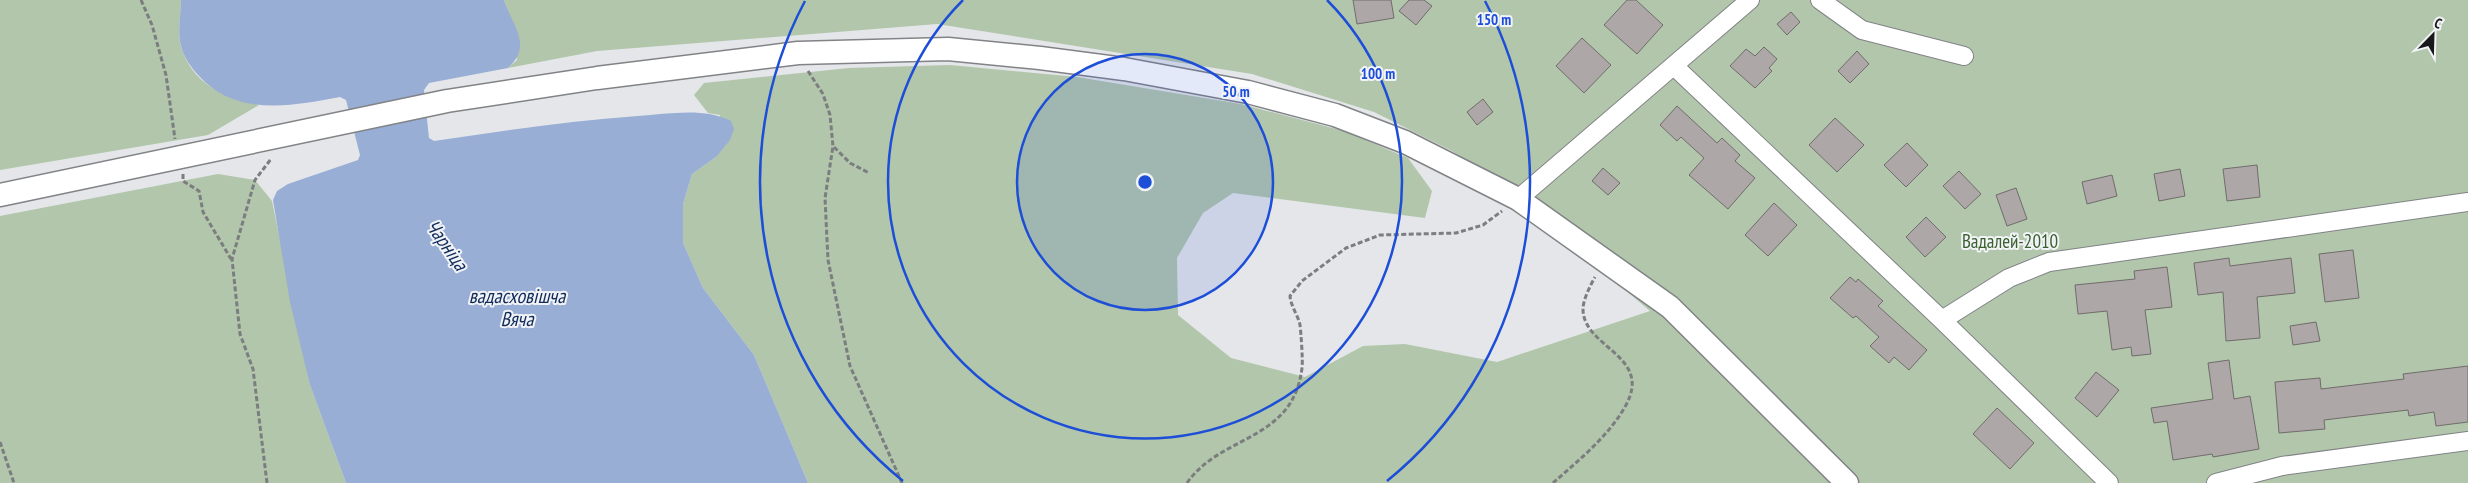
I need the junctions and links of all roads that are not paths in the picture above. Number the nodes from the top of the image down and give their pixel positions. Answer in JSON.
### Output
{"nodes":[{"id":1,"x":1750,"y":0,"type":"edge"},
{"id":2,"x":1820,"y":0,"type":"edge"},
{"id":3,"x":1964,"y":56,"type":"dead end"},
{"id":4,"x":1674,"y":66,"type":"junction"},
{"id":5,"x":0,"y":195,"type":"edge"},
{"id":6,"x":1518,"y":199,"type":"junction"},
{"id":7,"x":2468,"y":202,"type":"edge"},
{"id":8,"x":1942,"y":320,"type":"junction"},
{"id":9,"x":2468,"y":441,"type":"edge"},
{"id":10,"x":1847,"y":483,"type":"edge"},
{"id":11,"x":2109,"y":483,"type":"edge"},
{"id":12,"x":2216,"y":483,"type":"edge"}],
"edges":[{"from":1,"to":4,"type":"street"},
{"from":2,"to":3,"type":"street"},
{"from":4,"to":6,"type":"street"},
{"from":4,"to":8,"type":"street"},
{"from":5,"to":6,"type":"street"},
{"from":6,"to":10,"type":"street"},
{"from":7,"to":8,"type":"street"},
{"from":8,"to":11,"type":"street"},
{"from":9,"to":12,"type":"street"}]}
